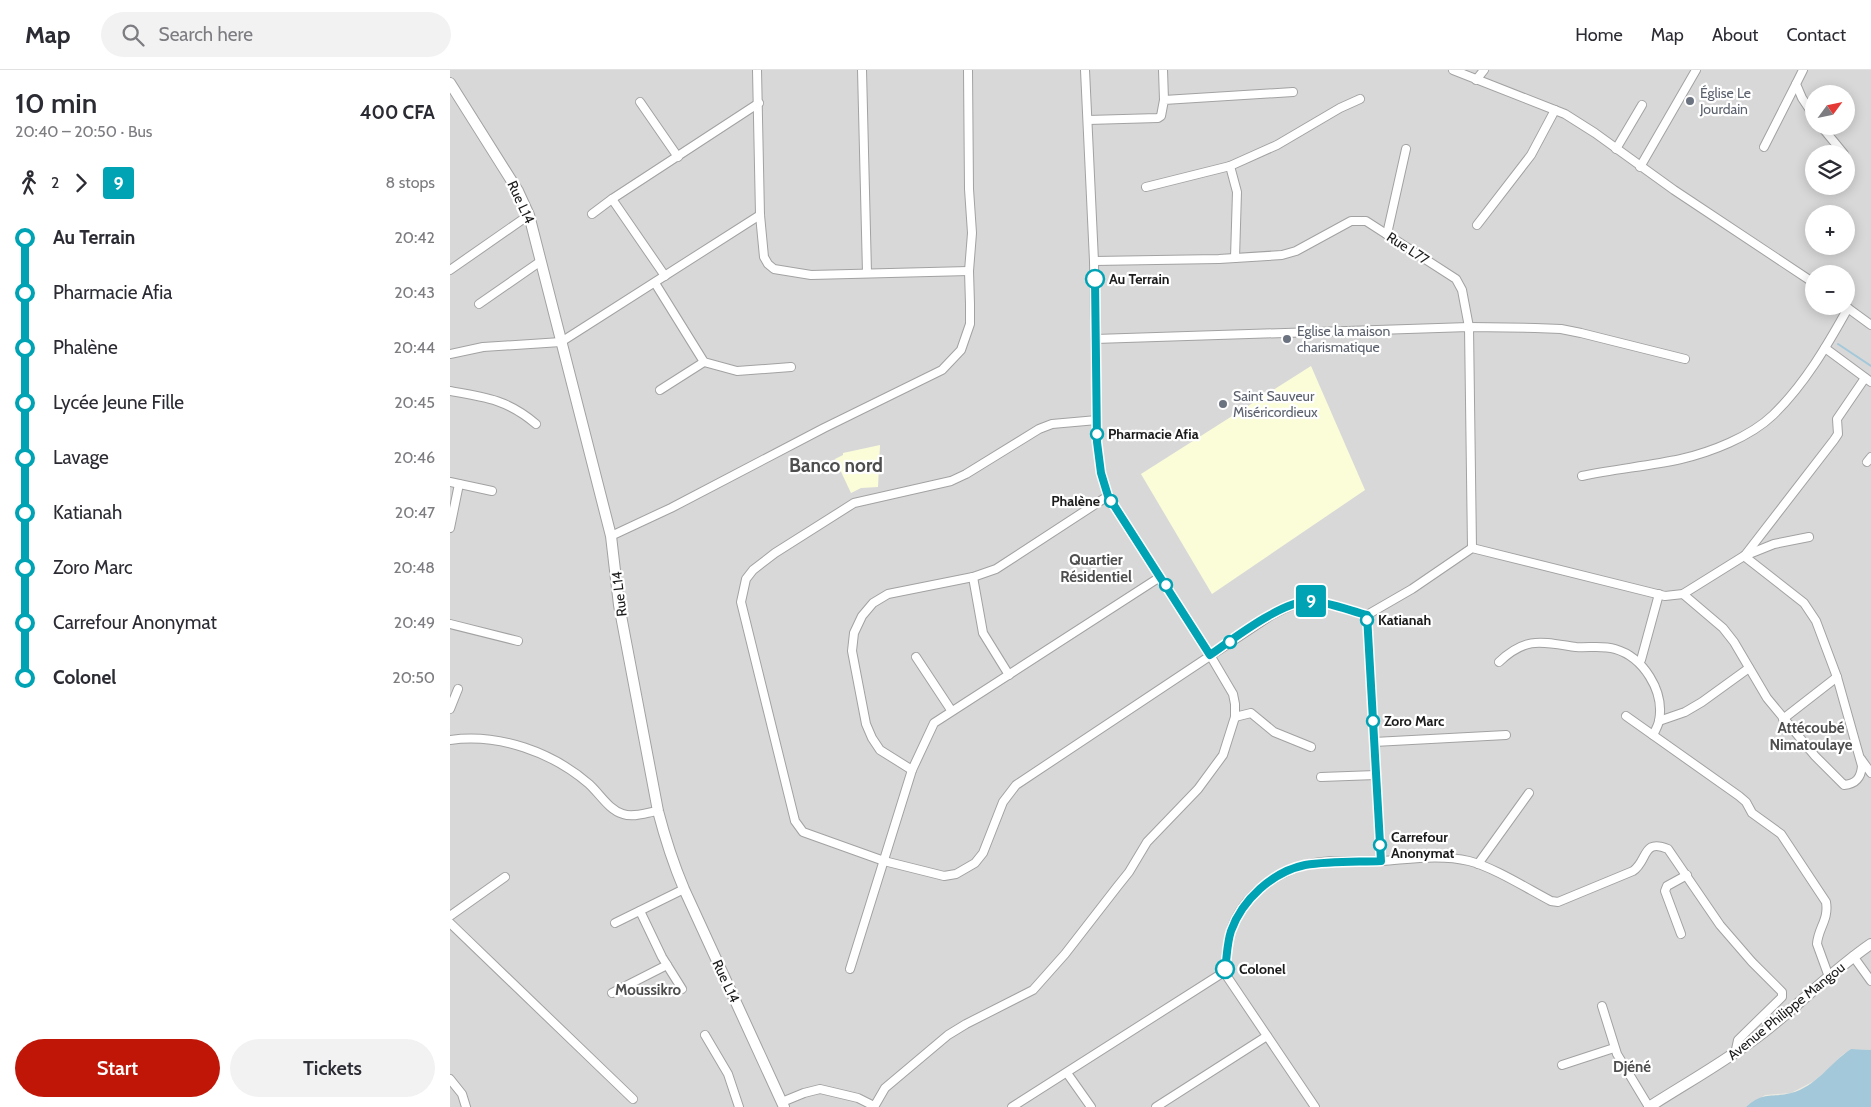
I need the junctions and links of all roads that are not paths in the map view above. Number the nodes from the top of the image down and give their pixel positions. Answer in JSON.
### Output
{"nodes":[{"id":1,"x":757,"y":70,"type":"edge"},
{"id":2,"x":862,"y":70,"type":"edge"},
{"id":3,"x":968,"y":70,"type":"edge"},
{"id":4,"x":1085,"y":70,"type":"edge"},
{"id":5,"x":1163,"y":70,"type":"edge"},
{"id":6,"x":1453,"y":70,"type":"edge"},
{"id":7,"x":1484,"y":70,"type":"edge"},
{"id":8,"x":1696,"y":70,"type":"edge"},
{"id":9,"x":1803,"y":70,"type":"edge"},
{"id":10,"x":1465,"y":72,"type":"edge"},
{"id":11,"x":1476,"y":80,"type":"junction"},
{"id":12,"x":450,"y":84,"type":"edge"},
{"id":13,"x":1796,"y":84,"type":"junction"},
{"id":14,"x":1293,"y":92,"type":"dead end"},
{"id":15,"x":1360,"y":99,"type":"dead end"},
{"id":16,"x":1164,"y":100,"type":"junction"},
{"id":17,"x":640,"y":102,"type":"dead end"},
{"id":18,"x":1805,"y":102,"type":"edge"},
{"id":19,"x":758,"y":103,"type":"junction"},
{"id":20,"x":1642,"y":104,"type":"dead end"},
{"id":21,"x":1555,"y":110,"type":"junction"},
{"id":22,"x":1088,"y":120,"type":"junction"},
{"id":23,"x":1829,"y":135,"type":"edge"},
{"id":24,"x":1837,"y":145,"type":"edge"},
{"id":25,"x":1764,"y":147,"type":"dead end"},
{"id":26,"x":1406,"y":149,"type":"dead end"},
{"id":27,"x":1616,"y":149,"type":"junction"},
{"id":28,"x":678,"y":157,"type":"junction"},
{"id":29,"x":1230,"y":166,"type":"junction"},
{"id":30,"x":1640,"y":166,"type":"junction"},
{"id":31,"x":1146,"y":187,"type":"dead end"},
{"id":32,"x":612,"y":199,"type":"junction"},
{"id":33,"x":592,"y":214,"type":"dead end"},
{"id":34,"x":530,"y":215,"type":"junction"},
{"id":35,"x":760,"y":215,"type":"junction"},
{"id":36,"x":1478,"y":225,"type":"dead end"},
{"id":37,"x":1387,"y":234,"type":"junction"},
{"id":38,"x":1235,"y":258,"type":"junction"},
{"id":39,"x":541,"y":261,"type":"junction"},
{"id":40,"x":1094,"y":261,"type":"junction"},
{"id":41,"x":450,"y":270,"type":"edge"},
{"id":42,"x":969,"y":271,"type":"junction"},
{"id":43,"x":867,"y":273,"type":"junction"},
{"id":44,"x":665,"y":276,"type":"junction"},
{"id":45,"x":1805,"y":277,"type":"edge"},
{"id":46,"x":655,"y":283,"type":"junction"},
{"id":47,"x":480,"y":304,"type":"dead end"},
{"id":48,"x":1855,"y":313,"type":"edge"},
{"id":49,"x":1842,"y":315,"type":"edge"},
{"id":50,"x":1871,"y":324,"type":"edge"},
{"id":51,"x":1469,"y":327,"type":"junction"},
{"id":52,"x":1095,"y":338,"type":"junction"},
{"id":53,"x":561,"y":342,"type":"junction"},
{"id":54,"x":1825,"y":348,"type":"junction"},
{"id":55,"x":450,"y":354,"type":"edge"},
{"id":56,"x":1685,"y":359,"type":"dead end"},
{"id":57,"x":704,"y":362,"type":"junction"},
{"id":58,"x":791,"y":367,"type":"dead end"},
{"id":59,"x":1868,"y":380,"type":"edge"},
{"id":60,"x":660,"y":390,"type":"dead end"},
{"id":61,"x":450,"y":391,"type":"edge"},
{"id":62,"x":1097,"y":420,"type":"junction"},
{"id":63,"x":536,"y":424,"type":"dead end"},
{"id":64,"x":1582,"y":476,"type":"dead end"},
{"id":65,"x":450,"y":482,"type":"edge"},
{"id":66,"x":459,"y":484,"type":"junction"},
{"id":67,"x":492,"y":491,"type":"dead end"},
{"id":68,"x":1108,"y":496,"type":"junction"},
{"id":69,"x":450,"y":528,"type":"edge"},
{"id":70,"x":611,"y":536,"type":"junction"},
{"id":71,"x":1809,"y":538,"type":"dead end"},
{"id":72,"x":1472,"y":548,"type":"junction"},
{"id":73,"x":1744,"y":556,"type":"junction"},
{"id":74,"x":1160,"y":576,"type":"junction"},
{"id":75,"x":973,"y":577,"type":"junction"},
{"id":76,"x":1659,"y":594,"type":"junction"},
{"id":77,"x":1683,"y":594,"type":"junction"},
{"id":78,"x":1367,"y":615,"type":"junction"},
{"id":79,"x":450,"y":624,"type":"edge"},
{"id":80,"x":518,"y":641,"type":"dead end"},
{"id":81,"x":1210,"y":655,"type":"junction"},
{"id":82,"x":916,"y":657,"type":"dead end"},
{"id":83,"x":1638,"y":661,"type":"junction"},
{"id":84,"x":1499,"y":662,"type":"dead end"},
{"id":85,"x":1748,"y":668,"type":"junction"},
{"id":86,"x":1009,"y":675,"type":"junction"},
{"id":87,"x":1837,"y":677,"type":"junction"},
{"id":88,"x":458,"y":689,"type":"dead end"},
{"id":89,"x":450,"y":709,"type":"edge"},
{"id":90,"x":952,"y":710,"type":"junction"},
{"id":91,"x":1626,"y":716,"type":"dead end"},
{"id":92,"x":1235,"y":717,"type":"junction"},
{"id":93,"x":1783,"y":719,"type":"junction"},
{"id":94,"x":1659,"y":721,"type":"junction"},
{"id":95,"x":1506,"y":735,"type":"dead end"},
{"id":96,"x":1653,"y":735,"type":"junction"},
{"id":97,"x":450,"y":740,"type":"edge"},
{"id":98,"x":1374,"y":742,"type":"junction"},
{"id":99,"x":1311,"y":747,"type":"dead end"},
{"id":100,"x":1859,"y":755,"type":"junction"},
{"id":101,"x":912,"y":770,"type":"junction"},
{"id":102,"x":1871,"y":773,"type":"edge"},
{"id":103,"x":1376,"y":775,"type":"junction"},
{"id":104,"x":1321,"y":777,"type":"dead end"},
{"id":105,"x":1529,"y":793,"type":"dead end"},
{"id":106,"x":658,"y":810,"type":"junction"},
{"id":107,"x":884,"y":861,"type":"junction"},
{"id":108,"x":1381,"y":861,"type":"junction"},
{"id":109,"x":1478,"y":864,"type":"junction"},
{"id":110,"x":1687,"y":875,"type":"junction"},
{"id":111,"x":505,"y":877,"type":"dead end"},
{"id":112,"x":684,"y":889,"type":"junction"},
{"id":113,"x":640,"y":911,"type":"junction"},
{"id":114,"x":450,"y":916,"type":"edge"},
{"id":115,"x":450,"y":923,"type":"edge"},
{"id":116,"x":615,"y":923,"type":"dead end"},
{"id":117,"x":1681,"y":934,"type":"dead end"},
{"id":118,"x":1871,"y":944,"type":"edge"},
{"id":119,"x":1853,"y":956,"type":"junction"},
{"id":120,"x":667,"y":965,"type":"junction"},
{"id":121,"x":850,"y":969,"type":"dead end"},
{"id":122,"x":1224,"y":972,"type":"junction"},
{"id":123,"x":1829,"y":977,"type":"junction"},
{"id":124,"x":1871,"y":981,"type":"edge"},
{"id":125,"x":682,"y":989,"type":"dead end"},
{"id":126,"x":612,"y":993,"type":"dead end"},
{"id":127,"x":1602,"y":1006,"type":"dead end"},
{"id":128,"x":705,"y":1036,"type":"dead end"},
{"id":129,"x":1268,"y":1036,"type":"junction"},
{"id":130,"x":1614,"y":1048,"type":"junction"},
{"id":131,"x":1735,"y":1054,"type":"junction"},
{"id":132,"x":1562,"y":1065,"type":"dead end"},
{"id":133,"x":1067,"y":1073,"type":"junction"},
{"id":134,"x":450,"y":1079,"type":"edge"},
{"id":135,"x":633,"y":1100,"type":"dead end"},
{"id":136,"x":782,"y":1105,"type":"edge"},
{"id":137,"x":874,"y":1106,"type":"edge"},
{"id":138,"x":466,"y":1107,"type":"edge"},
{"id":139,"x":739,"y":1107,"type":"edge"},
{"id":140,"x":1012,"y":1107,"type":"edge"},
{"id":141,"x":1091,"y":1107,"type":"edge"},
{"id":142,"x":1156,"y":1107,"type":"edge"},
{"id":143,"x":1315,"y":1107,"type":"edge"},
{"id":144,"x":1649,"y":1107,"type":"edge"}],
"edges":[{"from":1,"to":19,"type":"street"},
{"from":2,"to":43,"type":"street"},
{"from":3,"to":42,"type":"street"},
{"from":4,"to":22,"type":"street"},
{"from":5,"to":16,"type":"street"},
{"from":6,"to":10,"type":"street"},
{"from":7,"to":11,"type":"street"},
{"from":8,"to":30,"type":"street"},
{"from":9,"to":13,"type":"street"},
{"from":10,"to":11,"type":"street"},
{"from":11,"to":21,"type":"street"},
{"from":12,"to":34,"type":"street","name":"Rue L14"},
{"from":13,"to":18,"type":"street"},
{"from":13,"to":25,"type":"street"},
{"from":14,"to":16,"type":"street"},
{"from":15,"to":29,"type":"street"},
{"from":16,"to":22,"type":"street"},
{"from":17,"to":28,"type":"street"},
{"from":19,"to":28,"type":"street"},
{"from":19,"to":35,"type":"street"},
{"from":20,"to":27,"type":"street"},
{"from":21,"to":27,"type":"street"},
{"from":21,"to":36,"type":"street"},
{"from":22,"to":40,"type":"street"},
{"from":23,"to":24,"type":"street"},
{"from":26,"to":37,"type":"street"},
{"from":27,"to":30,"type":"street"},
{"from":28,"to":32,"type":"street"},
{"from":29,"to":31,"type":"street"},
{"from":29,"to":38,"type":"street"},
{"from":30,"to":45,"type":"street"},
{"from":32,"to":33,"type":"street"},
{"from":32,"to":44,"type":"street"},
{"from":34,"to":39,"type":"street","name":"Rue L14"},
{"from":34,"to":41,"type":"street"},
{"from":35,"to":43,"type":"street"},
{"from":35,"to":44,"type":"street"},
{"from":37,"to":38,"type":"street","name":"Rue L77"},
{"from":37,"to":51,"type":"street","name":"Rue L77"},
{"from":38,"to":40,"type":"street","name":"Rue L77"},
{"from":39,"to":47,"type":"street"},
{"from":39,"to":53,"type":"street","name":"Rue L14"},
{"from":40,"to":52,"type":"street"},
{"from":42,"to":43,"type":"street"},
{"from":42,"to":70,"type":"street"},
{"from":44,"to":46,"type":"street"},
{"from":46,"to":53,"type":"street"},
{"from":46,"to":57,"type":"street"},
{"from":48,"to":50,"type":"street"},
{"from":49,"to":54,"type":"street"},
{"from":51,"to":52,"type":"street"},
{"from":51,"to":56,"type":"street"},
{"from":51,"to":72,"type":"street","name":"Rue L77"},
{"from":52,"to":62,"type":"street"},
{"from":53,"to":55,"type":"street"},
{"from":53,"to":70,"type":"street","name":"Rue L14"},
{"from":54,"to":59,"type":"street"},
{"from":54,"to":64,"type":"street"},
{"from":57,"to":58,"type":"street"},
{"from":57,"to":60,"type":"street"},
{"from":59,"to":73,"type":"street"},
{"from":61,"to":63,"type":"street"},
{"from":62,"to":68,"type":"street"},
{"from":62,"to":107,"type":"street"},
{"from":65,"to":66,"type":"street"},
{"from":66,"to":67,"type":"street"},
{"from":66,"to":69,"type":"street"},
{"from":68,"to":74,"type":"street"},
{"from":68,"to":75,"type":"street"},
{"from":70,"to":106,"type":"street","name":"Rue L14"},
{"from":71,"to":73,"type":"street"},
{"from":72,"to":76,"type":"street"},
{"from":72,"to":78,"type":"street"},
{"from":73,"to":77,"type":"street"},
{"from":73,"to":87,"type":"street"},
{"from":74,"to":81,"type":"street"},
{"from":74,"to":86,"type":"street"},
{"from":75,"to":86,"type":"street"},
{"from":75,"to":101,"type":"street"},
{"from":76,"to":77,"type":"street"},
{"from":76,"to":83,"type":"street"},
{"from":77,"to":85,"type":"street"},
{"from":78,"to":81,"type":"street"},
{"from":78,"to":98,"type":"street"},
{"from":79,"to":80,"type":"street"},
{"from":81,"to":92,"type":"street"},
{"from":81,"to":107,"type":"street"},
{"from":82,"to":90,"type":"street"},
{"from":83,"to":84,"type":"street"},
{"from":83,"to":94,"type":"street"},
{"from":85,"to":93,"type":"street"},
{"from":85,"to":94,"type":"street"},
{"from":86,"to":90,"type":"street"},
{"from":87,"to":93,"type":"street"},
{"from":87,"to":100,"type":"street"},
{"from":88,"to":89,"type":"street"},
{"from":90,"to":101,"type":"street"},
{"from":91,"to":96,"type":"street"},
{"from":92,"to":99,"type":"street"},
{"from":92,"to":137,"type":"street"},
{"from":93,"to":100,"type":"street"},
{"from":94,"to":96,"type":"street"},
{"from":95,"to":98,"type":"street"},
{"from":96,"to":123,"type":"street"},
{"from":97,"to":106,"type":"street"},
{"from":98,"to":103,"type":"street"},
{"from":100,"to":102,"type":"street"},
{"from":101,"to":107,"type":"street"},
{"from":103,"to":104,"type":"street"},
{"from":103,"to":108,"type":"street"},
{"from":105,"to":109,"type":"street"},
{"from":106,"to":112,"type":"street","name":"Rue L14"},
{"from":107,"to":121,"type":"street"},
{"from":108,"to":109,"type":"street"},
{"from":108,"to":122,"type":"street"},
{"from":109,"to":110,"type":"street"},
{"from":110,"to":117,"type":"street"},
{"from":110,"to":131,"type":"street"},
{"from":111,"to":114,"type":"street"},
{"from":112,"to":113,"type":"street"},
{"from":112,"to":136,"type":"street","name":"Rue L14"},
{"from":113,"to":116,"type":"street"},
{"from":113,"to":120,"type":"street"},
{"from":115,"to":135,"type":"street"},
{"from":118,"to":119,"type":"street","name":"Avenue Philippe Mangou"},
{"from":119,"to":123,"type":"street","name":"Avenue Philippe Mangou"},
{"from":119,"to":124,"type":"street"},
{"from":120,"to":125,"type":"street"},
{"from":120,"to":126,"type":"street"},
{"from":122,"to":129,"type":"street"},
{"from":122,"to":133,"type":"street"},
{"from":123,"to":131,"type":"street","name":"Avenue Philippe Mangou"},
{"from":127,"to":130,"type":"street"},
{"from":128,"to":139,"type":"street"},
{"from":129,"to":142,"type":"street"},
{"from":129,"to":143,"type":"street"},
{"from":130,"to":132,"type":"street"},
{"from":130,"to":144,"type":"street"},
{"from":131,"to":144,"type":"street","name":"Avenue Philippe Mangou"},
{"from":133,"to":140,"type":"street"},
{"from":133,"to":141,"type":"street"},
{"from":134,"to":138,"type":"street"},
{"from":136,"to":137,"type":"street"}]}
